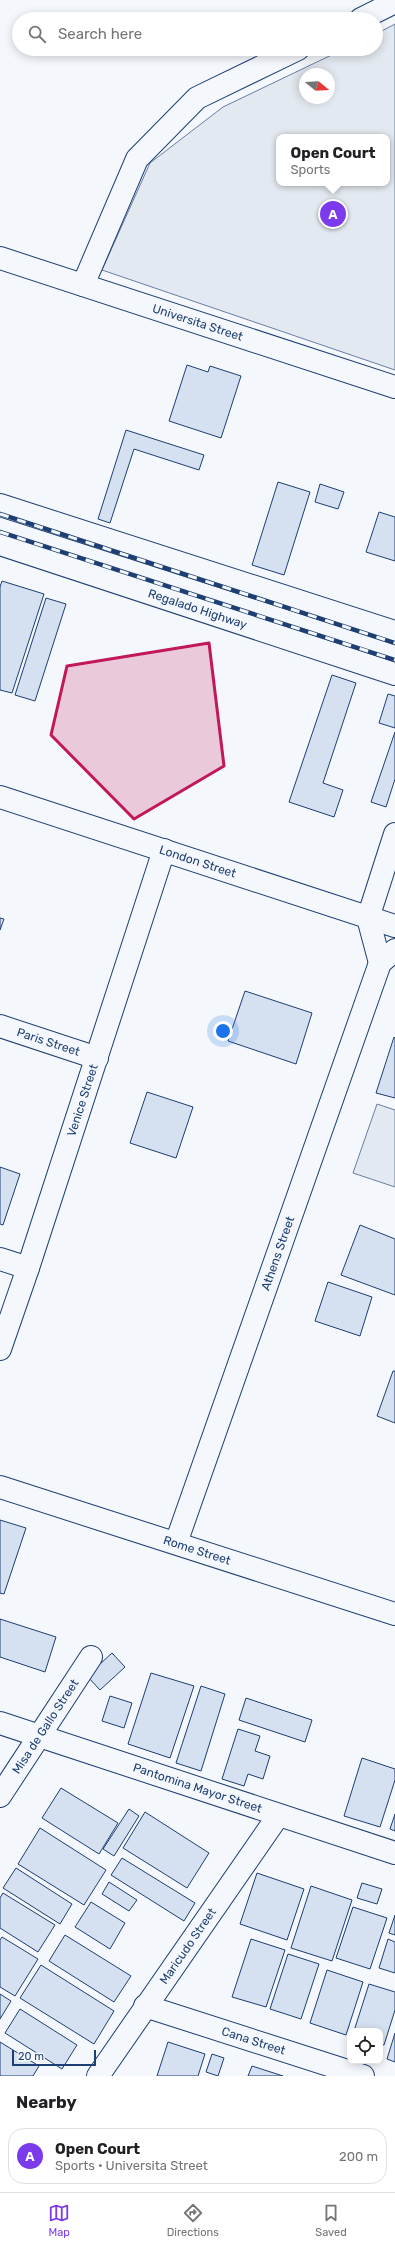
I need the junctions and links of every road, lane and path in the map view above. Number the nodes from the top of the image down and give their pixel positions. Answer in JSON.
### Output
{"nodes":[{"id":1,"x":395,"y":2,"type":"edge"},
{"id":2,"x":375,"y":12,"type":"edge"},
{"id":3,"x":284,"y":56,"type":"edge"},
{"id":4,"x":0,"y":258,"type":"edge"},
{"id":5,"x":83,"y":285,"type":"junction"},
{"id":6,"x":395,"y":387,"type":"edge"},
{"id":7,"x":0,"y":505,"type":"edge"},
{"id":8,"x":0,"y":544,"type":"edge"},
{"id":9,"x":395,"y":632,"type":"edge"},
{"id":10,"x":395,"y":674,"type":"edge"},
{"id":11,"x":0,"y":796,"type":"edge"},
{"id":12,"x":395,"y":834,"type":"edge"},
{"id":13,"x":164,"y":850,"type":"junction"},
{"id":14,"x":368,"y":918,"type":"junction"},
{"id":15,"x":395,"y":926,"type":"edge"},
{"id":16,"x":387,"y":957,"type":"edge"},
{"id":17,"x":0,"y":1026,"type":"edge"},
{"id":18,"x":97,"y":1058,"type":"junction"},
{"id":19,"x":0,"y":1259,"type":"edge"},
{"id":20,"x":28,"y":1268,"type":"junction"},
{"id":21,"x":0,"y":1349,"type":"edge"},
{"id":22,"x":0,"y":1487,"type":"edge"},
{"id":23,"x":176,"y":1543,"type":"junction"},
{"id":24,"x":395,"y":1614,"type":"edge"},
{"id":25,"x":91,"y":1657,"type":"dead end"},
{"id":26,"x":0,"y":1723,"type":"edge"},
{"id":27,"x":40,"y":1736,"type":"junction"},
{"id":28,"x":0,"y":1796,"type":"edge"},
{"id":29,"x":278,"y":1816,"type":"junction"},
{"id":30,"x":395,"y":1853,"type":"edge"},
{"id":31,"x":145,"y":2006,"type":"junction"},
{"id":32,"x":98,"y":2076,"type":"edge"},
{"id":33,"x":363,"y":2076,"type":"edge"}],
"edges":[{"from":1,"to":2,"type":"street"},
{"from":3,"to":5,"type":"street"},
{"from":4,"to":5,"type":"street","name":"Universita Street"},
{"from":5,"to":6,"type":"street","name":"Universita Street"},
{"from":7,"to":9,"type":"street"},
{"from":8,"to":10,"type":"street","name":"Regalado Highway"},
{"from":11,"to":13,"type":"street","name":"London Street"},
{"from":12,"to":14,"type":"street"},
{"from":13,"to":14,"type":"street","name":"London Street"},
{"from":13,"to":18,"type":"street","name":"Venice Street"},
{"from":14,"to":15,"type":"street","name":"London Street"},
{"from":14,"to":16,"type":"street","name":"Athens Street"},
{"from":16,"to":23,"type":"street","name":"Athens Street"},
{"from":17,"to":18,"type":"street","name":"Paris Street"},
{"from":18,"to":20,"type":"street","name":"Venice Street"},
{"from":19,"to":20,"type":"street"},
{"from":20,"to":21,"type":"street","name":"Venice Street"},
{"from":22,"to":23,"type":"street","name":"Rome Street"},
{"from":23,"to":24,"type":"street","name":"Rome Street"},
{"from":25,"to":27,"type":"street","name":"Misa de Gallo Street"},
{"from":26,"to":27,"type":"street","name":"Pantomina Mayor Street"},
{"from":27,"to":28,"type":"street","name":"Misa de Gallo Street"},
{"from":27,"to":29,"type":"street","name":"Pantomina Mayor Street"},
{"from":29,"to":30,"type":"street","name":"Pantomina Mayor Street"},
{"from":29,"to":31,"type":"street","name":"Maricudo Street"},
{"from":31,"to":32,"type":"street","name":"Maricudo Street"},
{"from":31,"to":33,"type":"street","name":"Cana Street"}]}
